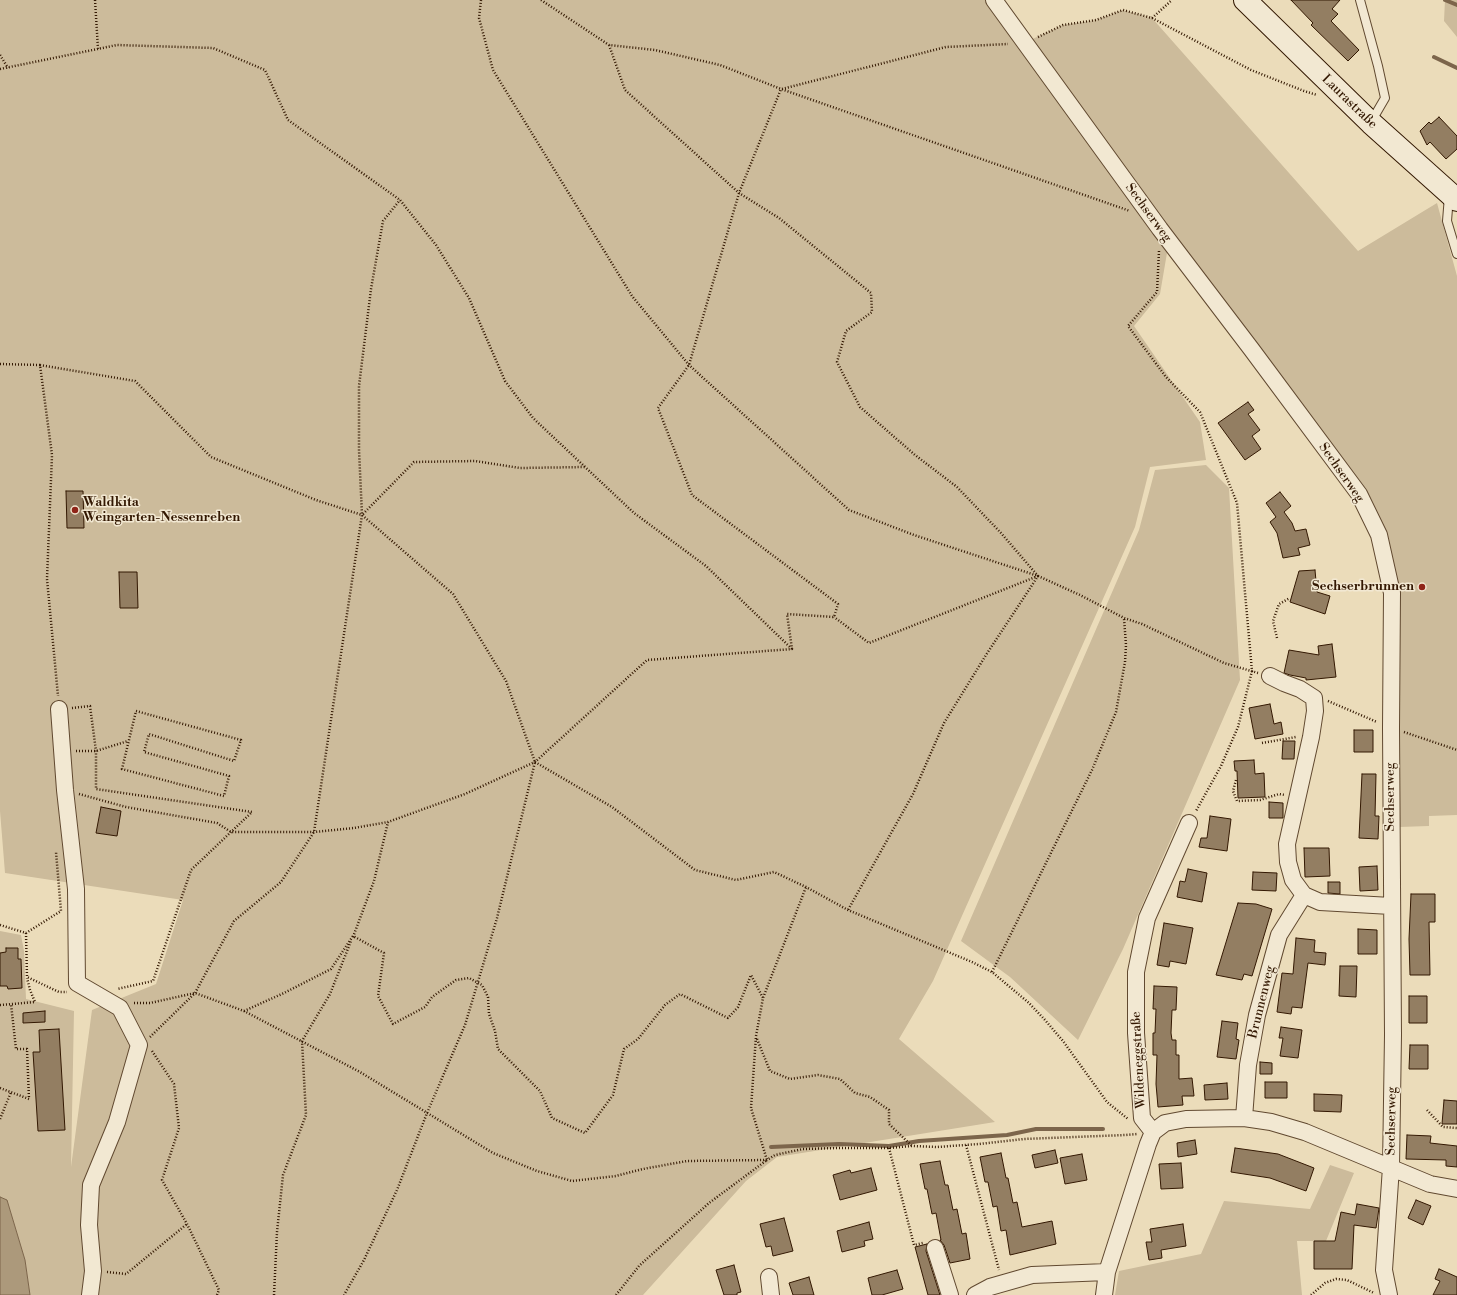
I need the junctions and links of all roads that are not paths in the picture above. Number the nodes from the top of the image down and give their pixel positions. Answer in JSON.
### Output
{"nodes":[{"id":1,"x":994,"y":0,"type":"edge"},
{"id":2,"x":1245,"y":0,"type":"edge"},
{"id":3,"x":1360,"y":0,"type":"edge"},
{"id":4,"x":1371,"y":123,"type":"junction"},
{"id":5,"x":1453,"y":196,"type":"edge"},
{"id":6,"x":1457,"y":254,"type":"edge"},
{"id":7,"x":1270,"y":676,"type":"road end"},
{"id":8,"x":59,"y":709,"type":"road end"},
{"id":9,"x":1189,"y":823,"type":"road end"},
{"id":10,"x":1304,"y":895,"type":"junction"},
{"id":11,"x":1392,"y":906,"type":"junction"},
{"id":12,"x":1244,"y":1118,"type":"junction"},
{"id":13,"x":1153,"y":1132,"type":"junction"},
{"id":14,"x":1391,"y":1168,"type":"junction"},
{"id":15,"x":1457,"y":1189,"type":"edge"},
{"id":16,"x":930,"y":1245,"type":"road end"},
{"id":17,"x":1107,"y":1272,"type":"junction"},
{"id":18,"x":769,"y":1277,"type":"dead end"},
{"id":19,"x":90,"y":1295,"type":"edge"},
{"id":20,"x":771,"y":1295,"type":"edge"},
{"id":21,"x":950,"y":1295,"type":"edge"},
{"id":22,"x":975,"y":1295,"type":"edge"},
{"id":23,"x":1104,"y":1295,"type":"edge"},
{"id":24,"x":1388,"y":1295,"type":"edge"}],
"edges":[{"from":1,"to":11,"type":"street","name":"Sechserweg"},
{"from":2,"to":4,"type":"street","name":"Laurastraße"},
{"from":3,"to":4,"type":"lane"},
{"from":4,"to":5,"type":"street","name":"Laurastraße"},
{"from":5,"to":6,"type":"lane"},
{"from":7,"to":10,"type":"street"},
{"from":8,"to":19,"type":"street"},
{"from":9,"to":13,"type":"street","name":"Wildeneggstraße"},
{"from":10,"to":11,"type":"street"},
{"from":10,"to":12,"type":"street","name":"Brunnenweg"},
{"from":11,"to":14,"type":"street","name":"Sechserweg"},
{"from":12,"to":13,"type":"street"},
{"from":12,"to":14,"type":"street"},
{"from":13,"to":17,"type":"street"},
{"from":14,"to":15,"type":"street"},
{"from":14,"to":24,"type":"street","name":"Sechserweg"},
{"from":16,"to":21,"type":"street"},
{"from":17,"to":22,"type":"street"},
{"from":17,"to":23,"type":"street"},
{"from":18,"to":20,"type":"street"}]}
